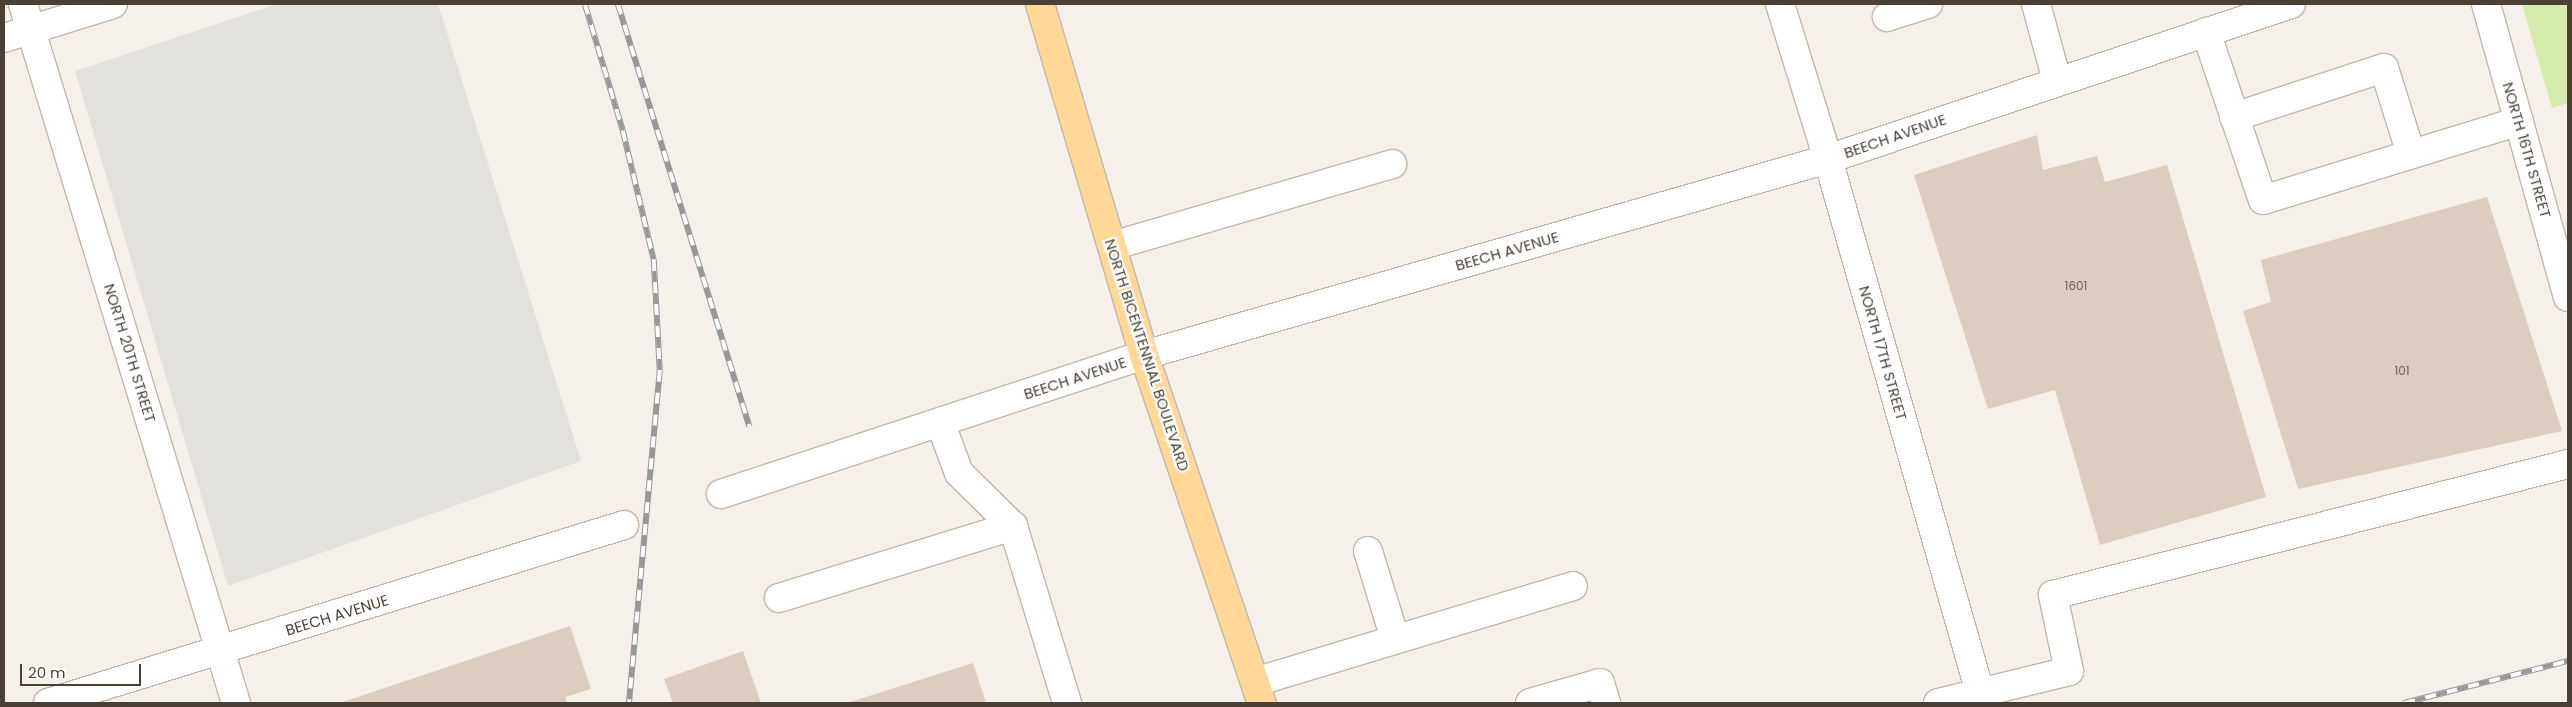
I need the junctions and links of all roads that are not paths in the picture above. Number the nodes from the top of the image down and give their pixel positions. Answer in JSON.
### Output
{"nodes":[{"id":1,"x":112,"y":4,"type":"edge"},
{"id":2,"x":1040,"y":4,"type":"edge"},
{"id":3,"x":1780,"y":4,"type":"edge"},
{"id":4,"x":1928,"y":4,"type":"edge"},
{"id":5,"x":2036,"y":4,"type":"edge"},
{"id":6,"x":2291,"y":4,"type":"edge"},
{"id":7,"x":2486,"y":4,"type":"edge"},
{"id":8,"x":27,"y":16,"type":"edge"},
{"id":9,"x":1886,"y":17,"type":"dead end"},
{"id":10,"x":2206,"y":32,"type":"junction"},
{"id":11,"x":4,"y":38,"type":"edge"},
{"id":12,"x":2057,"y":82,"type":"junction"},
{"id":13,"x":2234,"y":117,"type":"junction"},
{"id":14,"x":2519,"y":121,"type":"junction"},
{"id":15,"x":2411,"y":154,"type":"junction"},
{"id":16,"x":1828,"y":159,"type":"junction"},
{"id":17,"x":1392,"y":164,"type":"dead end"},
{"id":18,"x":1112,"y":246,"type":"junction"},
{"id":19,"x":2568,"y":297,"type":"edge"},
{"id":20,"x":1144,"y":355,"type":"junction"},
{"id":21,"x":940,"y":422,"type":"junction"},
{"id":22,"x":2568,"y":464,"type":"edge"},
{"id":23,"x":721,"y":494,"type":"dead end"},
{"id":24,"x":624,"y":524,"type":"dead end"},
{"id":25,"x":1012,"y":526,"type":"junction"},
{"id":26,"x":1368,"y":551,"type":"dead end"},
{"id":27,"x":1573,"y":586,"type":"dead end"},
{"id":28,"x":779,"y":598,"type":"dead end"},
{"id":29,"x":1395,"y":640,"type":"junction"},
{"id":30,"x":220,"y":651,"type":"junction"},
{"id":31,"x":1258,"y":692,"type":"edge"},
{"id":32,"x":1981,"y":698,"type":"edge"},
{"id":33,"x":48,"y":703,"type":"edge"},
{"id":34,"x":236,"y":703,"type":"edge"},
{"id":35,"x":1067,"y":703,"type":"edge"},
{"id":36,"x":1530,"y":703,"type":"edge"},
{"id":37,"x":1606,"y":703,"type":"edge"},
{"id":38,"x":1938,"y":703,"type":"edge"}],
"edges":[{"from":1,"to":8,"type":"street"},
{"from":2,"to":18,"type":"main road","name":"NORTH BICENTENNIAL BOULEVARD"},
{"from":3,"to":16,"type":"street","name":"NORTH 17TH STREET"},
{"from":4,"to":9,"type":"street"},
{"from":5,"to":12,"type":"street"},
{"from":6,"to":10,"type":"street","name":"BEECH AVENUE"},
{"from":7,"to":14,"type":"street","name":"NORTH 16TH STREET"},
{"from":8,"to":11,"type":"street"},
{"from":8,"to":30,"type":"street","name":"NORTH 20TH STREET"},
{"from":10,"to":12,"type":"street","name":"BEECH AVENUE"},
{"from":10,"to":13,"type":"street"},
{"from":12,"to":16,"type":"street","name":"BEECH AVENUE"},
{"from":13,"to":15,"type":"street"},
{"from":13,"to":15,"type":"street"},
{"from":14,"to":15,"type":"street"},
{"from":14,"to":19,"type":"street","name":"NORTH 16TH STREET"},
{"from":16,"to":20,"type":"street","name":"BEECH AVENUE"},
{"from":16,"to":32,"type":"street","name":"NORTH 17TH STREET"},
{"from":17,"to":18,"type":"street"},
{"from":18,"to":20,"type":"main road","name":"NORTH BICENTENNIAL BOULEVARD"},
{"from":20,"to":21,"type":"street","name":"BEECH AVENUE"},
{"from":20,"to":31,"type":"main road","name":"NORTH BICENTENNIAL BOULEVARD"},
{"from":21,"to":23,"type":"street","name":"BEECH AVENUE"},
{"from":21,"to":25,"type":"street"},
{"from":22,"to":32,"type":"street"},
{"from":24,"to":30,"type":"street","name":"BEECH AVENUE"},
{"from":25,"to":28,"type":"street"},
{"from":25,"to":35,"type":"street"},
{"from":26,"to":29,"type":"street"},
{"from":27,"to":29,"type":"street"},
{"from":29,"to":31,"type":"street"},
{"from":30,"to":33,"type":"street","name":"BEECH AVENUE"},
{"from":30,"to":34,"type":"street","name":"NORTH 20TH STREET"},
{"from":32,"to":38,"type":"street"},
{"from":36,"to":37,"type":"street"}]}
